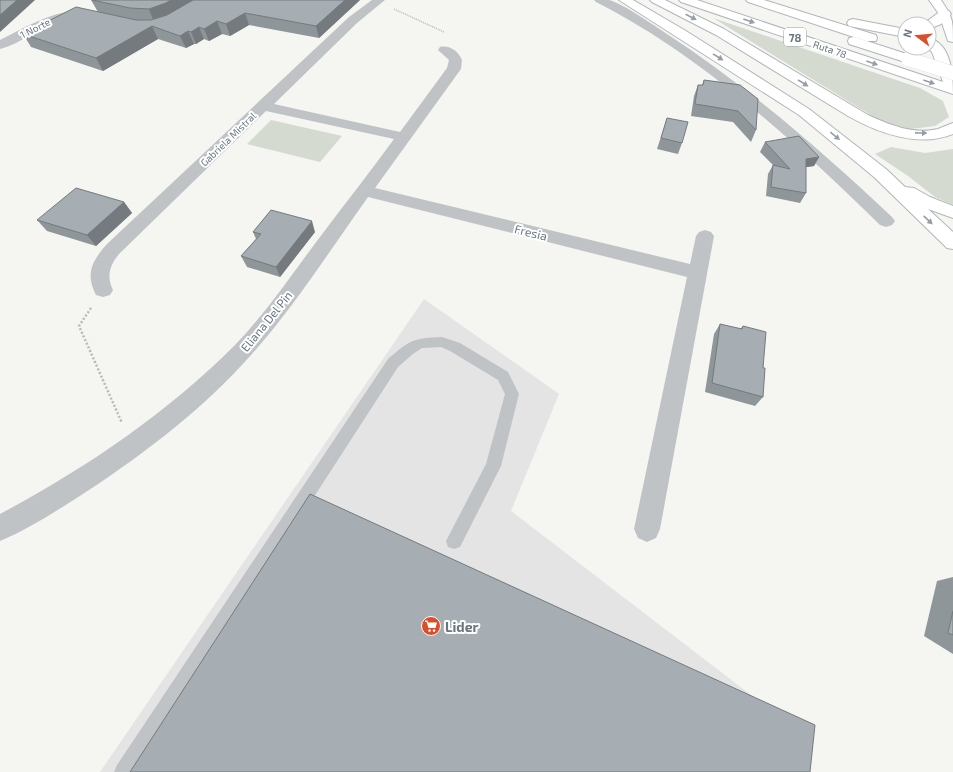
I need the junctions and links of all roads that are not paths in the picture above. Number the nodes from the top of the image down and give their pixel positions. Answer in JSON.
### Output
{"nodes":[{"id":1,"x":600,"y":0,"type":"edge"},
{"id":2,"x":625,"y":0,"type":"edge"},
{"id":3,"x":656,"y":0,"type":"edge"},
{"id":4,"x":685,"y":0,"type":"edge"},
{"id":5,"x":771,"y":0,"type":"edge"},
{"id":6,"x":786,"y":0,"type":"edge"},
{"id":7,"x":935,"y":0,"type":"edge"},
{"id":8,"x":950,"y":0,"type":"edge"},
{"id":9,"x":378,"y":1,"type":"edge"},
{"id":10,"x":747,"y":2,"type":"edge"},
{"id":11,"x":51,"y":5,"type":"dead end"},
{"id":12,"x":945,"y":14,"type":"junction"},
{"id":13,"x":55,"y":18,"type":"junction"},
{"id":14,"x":99,"y":18,"type":"edge"},
{"id":15,"x":937,"y":21,"type":"edge"},
{"id":16,"x":897,"y":25,"type":"edge"},
{"id":17,"x":897,"y":31,"type":"edge"},
{"id":18,"x":953,"y":38,"type":"edge"},
{"id":19,"x":0,"y":45,"type":"edge"},
{"id":20,"x":937,"y":49,"type":"edge"},
{"id":21,"x":444,"y":50,"type":"road end"},
{"id":22,"x":897,"y":50,"type":"edge"},
{"id":23,"x":913,"y":56,"type":"edge"},
{"id":24,"x":917,"y":56,"type":"edge"},
{"id":25,"x":953,"y":64,"type":"edge"},
{"id":26,"x":953,"y":73,"type":"edge"},
{"id":27,"x":953,"y":90,"type":"edge"},
{"id":28,"x":263,"y":106,"type":"junction"},
{"id":29,"x":953,"y":128,"type":"edge"},
{"id":30,"x":404,"y":137,"type":"junction"},
{"id":31,"x":880,"y":173,"type":"junction"},
{"id":32,"x":364,"y":191,"type":"junction"},
{"id":33,"x":953,"y":212,"type":"edge"},
{"id":34,"x":886,"y":221,"type":"dead end"},
{"id":35,"x":705,"y":236,"type":"dead end"},
{"id":36,"x":953,"y":243,"type":"edge"},
{"id":37,"x":698,"y":273,"type":"junction"},
{"id":38,"x":103,"y":290,"type":"road end"},
{"id":39,"x":0,"y":528,"type":"edge"},
{"id":40,"x":647,"y":529,"type":"dead end"},
{"id":41,"x":454,"y":541,"type":"dead end"},
{"id":42,"x":124,"y":772,"type":"edge"}],
"edges":[{"from":1,"to":34,"type":"street"},
{"from":2,"to":31,"type":"main road","one_way":true},
{"from":3,"to":29,"type":"main road","one_way":true},
{"from":4,"to":27,"type":"main road","name":"Ruta 78","number":"78","one_way":true},
{"from":5,"to":17,"type":"main road"},
{"from":6,"to":16,"type":"main road"},
{"from":7,"to":12,"type":"main road"},
{"from":8,"to":12,"type":"main road"},
{"from":9,"to":28,"type":"street","name":"Gabriela Mistral"},
{"from":10,"to":22,"type":"main road","name":"Ruta 78","number":"78"},
{"from":11,"to":13,"type":"street"},
{"from":12,"to":15,"type":"main road"},
{"from":12,"to":18,"type":"main road"},
{"from":13,"to":14,"type":"street","name":"1 Norte"},
{"from":13,"to":19,"type":"street","name":"1 Norte"},
{"from":20,"to":27,"type":"main road"},
{"from":21,"to":30,"type":"street","name":"Eliana Del Pin"},
{"from":23,"to":26,"type":"main road","name":"Ruta 78","number":"78","bridge":true},
{"from":24,"to":25,"type":"main road"},
{"from":28,"to":30,"type":"street"},
{"from":28,"to":38,"type":"street","name":"Gabriela Mistral"},
{"from":30,"to":32,"type":"street","name":"Eliana Del Pin"},
{"from":31,"to":33,"type":"main road"},
{"from":31,"to":36,"type":"main road","one_way":true},
{"from":32,"to":37,"type":"street","name":"Fresia"},
{"from":32,"to":39,"type":"street","name":"Eliana Del Pin"},
{"from":35,"to":37,"type":"street"},
{"from":37,"to":40,"type":"street"},
{"from":41,"to":42,"type":"lane"}]}
